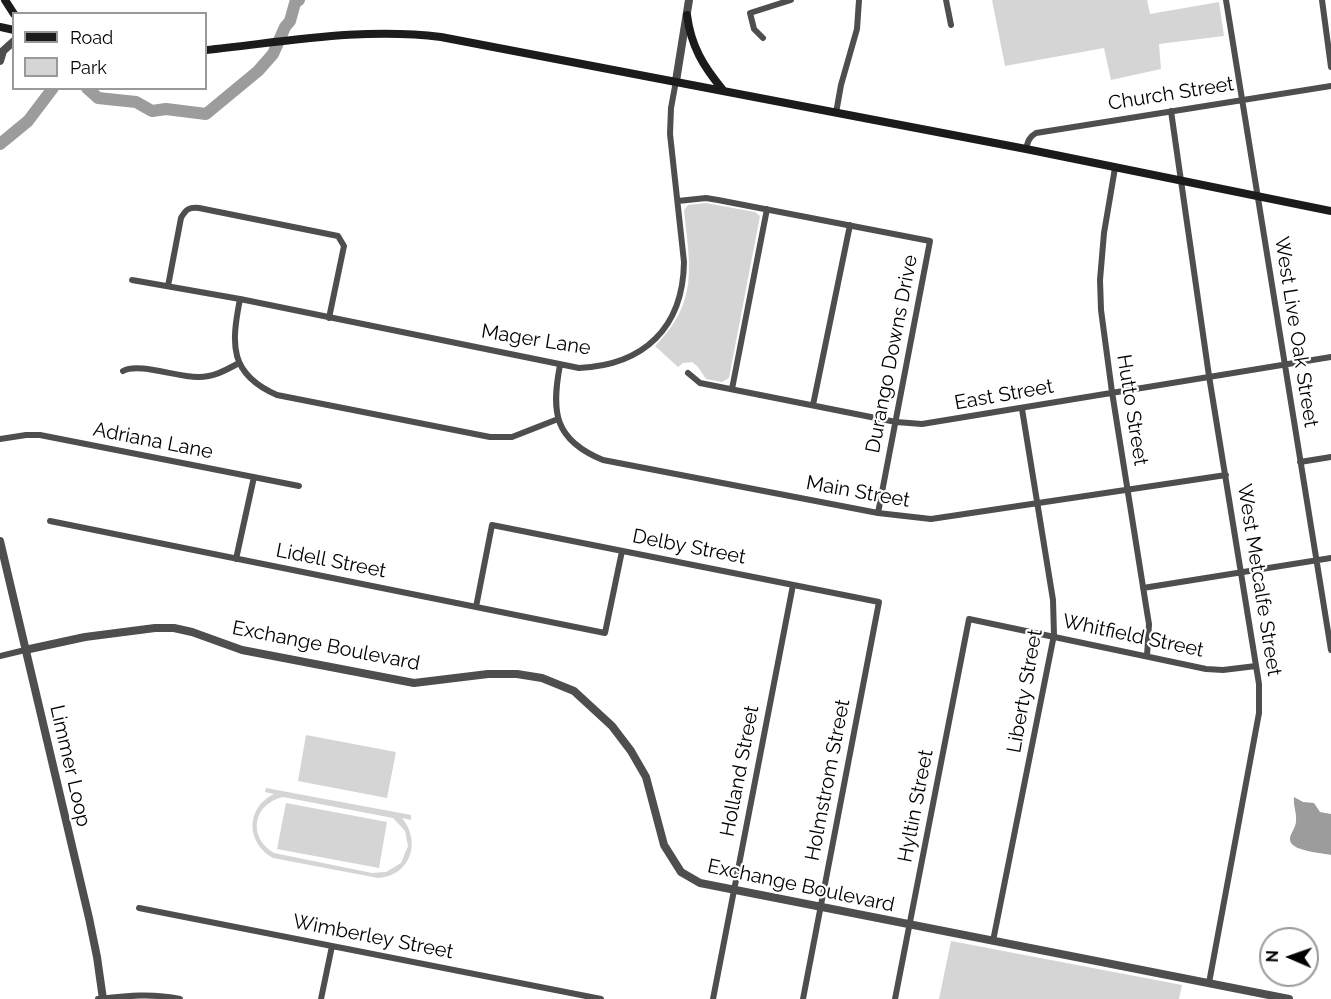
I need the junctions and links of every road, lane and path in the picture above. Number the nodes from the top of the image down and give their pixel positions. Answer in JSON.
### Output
{"nodes":[{"id":1,"x":689,"y":0,"type":"edge"},
{"id":2,"x":791,"y":0,"type":"edge"},
{"id":3,"x":859,"y":0,"type":"edge"},
{"id":4,"x":946,"y":0,"type":"edge"},
{"id":5,"x":1226,"y":0,"type":"edge"},
{"id":6,"x":1322,"y":0,"type":"edge"},
{"id":7,"x":687,"y":15,"type":"junction"},
{"id":8,"x":951,"y":25,"type":"dead end"},
{"id":9,"x":763,"y":38,"type":"dead end"},
{"id":10,"x":12,"y":42,"type":"edge"},
{"id":11,"x":207,"y":50,"type":"edge"},
{"id":12,"x":0,"y":62,"type":"edge"},
{"id":13,"x":1331,"y":67,"type":"edge"},
{"id":14,"x":676,"y":81,"type":"junction"},
{"id":15,"x":1331,"y":86,"type":"edge"},
{"id":16,"x":723,"y":90,"type":"junction"},
{"id":17,"x":1242,"y":99,"type":"junction"},
{"id":18,"x":1170,"y":111,"type":"junction"},
{"id":19,"x":836,"y":113,"type":"junction"},
{"id":20,"x":1026,"y":149,"type":"junction"},
{"id":21,"x":1115,"y":168,"type":"junction"},
{"id":22,"x":1182,"y":181,"type":"junction"},
{"id":23,"x":1258,"y":196,"type":"junction"},
{"id":24,"x":678,"y":201,"type":"junction"},
{"id":25,"x":767,"y":209,"type":"junction"},
{"id":26,"x":1331,"y":211,"type":"edge"},
{"id":27,"x":850,"y":225,"type":"junction"},
{"id":28,"x":132,"y":280,"type":"dead end"},
{"id":29,"x":168,"y":286,"type":"junction"},
{"id":30,"x":240,"y":299,"type":"junction"},
{"id":31,"x":330,"y":318,"type":"junction"},
{"id":32,"x":1331,"y":357,"type":"edge"},
{"id":33,"x":239,"y":363,"type":"junction"},
{"id":34,"x":1285,"y":364,"type":"junction"},
{"id":35,"x":560,"y":365,"type":"junction"},
{"id":36,"x":123,"y":371,"type":"dead end"},
{"id":37,"x":688,"y":373,"type":"dead end"},
{"id":38,"x":1209,"y":376,"type":"junction"},
{"id":39,"x":732,"y":389,"type":"junction"},
{"id":40,"x":1112,"y":392,"type":"junction"},
{"id":41,"x":813,"y":405,"type":"junction"},
{"id":42,"x":1022,"y":409,"type":"junction"},
{"id":43,"x":558,"y":419,"type":"junction"},
{"id":44,"x":896,"y":422,"type":"junction"},
{"id":45,"x":0,"y":439,"type":"edge"},
{"id":46,"x":1331,"y":457,"type":"edge"},
{"id":47,"x":1300,"y":462,"type":"junction"},
{"id":48,"x":1226,"y":475,"type":"junction"},
{"id":49,"x":254,"y":477,"type":"junction"},
{"id":50,"x":299,"y":486,"type":"dead end"},
{"id":51,"x":1128,"y":491,"type":"junction"},
{"id":52,"x":1036,"y":504,"type":"junction"},
{"id":53,"x":878,"y":513,"type":"junction"},
{"id":54,"x":50,"y":521,"type":"dead end"},
{"id":55,"x":0,"y":541,"type":"edge"},
{"id":56,"x":622,"y":551,"type":"junction"},
{"id":57,"x":1331,"y":558,"type":"edge"},
{"id":58,"x":236,"y":559,"type":"junction"},
{"id":59,"x":1317,"y":560,"type":"junction"},
{"id":60,"x":1241,"y":572,"type":"junction"},
{"id":61,"x":793,"y":585,"type":"junction"},
{"id":62,"x":1143,"y":588,"type":"junction"},
{"id":63,"x":879,"y":602,"type":"joint"},
{"id":64,"x":476,"y":607,"type":"junction"},
{"id":65,"x":969,"y":619,"type":"joint"},
{"id":66,"x":1053,"y":635,"type":"junction"},
{"id":67,"x":25,"y":650,"type":"junction"},
{"id":68,"x":1331,"y":650,"type":"edge"},
{"id":69,"x":0,"y":656,"type":"edge"},
{"id":70,"x":1147,"y":656,"type":"junction"},
{"id":71,"x":1256,"y":666,"type":"junction"},
{"id":72,"x":734,"y":891,"type":"junction"},
{"id":73,"x":139,"y":908,"type":"dead end"},
{"id":74,"x":820,"y":908,"type":"junction"},
{"id":75,"x":909,"y":925,"type":"junction"},
{"id":76,"x":993,"y":942,"type":"junction"},
{"id":77,"x":332,"y":946,"type":"junction"},
{"id":78,"x":1209,"y":983,"type":"junction"},
{"id":79,"x":98,"y":999,"type":"edge"},
{"id":80,"x":103,"y":999,"type":"edge"},
{"id":81,"x":180,"y":999,"type":"edge"},
{"id":82,"x":321,"y":999,"type":"edge"},
{"id":83,"x":601,"y":999,"type":"edge"},
{"id":84,"x":713,"y":999,"type":"edge"},
{"id":85,"x":803,"y":999,"type":"edge"},
{"id":86,"x":895,"y":999,"type":"edge"},
{"id":87,"x":1289,"y":999,"type":"edge"}],
"edges":[{"from":1,"to":7,"type":"street","name":"Mager Lane"},
{"from":2,"to":9,"type":"street"},
{"from":3,"to":19,"type":"street"},
{"from":4,"to":8,"type":"street"},
{"from":5,"to":17,"type":"street","name":"West Live Oak Street"},
{"from":6,"to":13,"type":"street"},
{"from":7,"to":14,"type":"street","name":"Mager Lane"},
{"from":7,"to":16,"type":"main road"},
{"from":10,"to":12,"type":"street"},
{"from":11,"to":14,"type":"main road"},
{"from":14,"to":16,"type":"main road"},
{"from":14,"to":24,"type":"street","name":"Mager Lane"},
{"from":15,"to":17,"type":"street","name":"Church Street"},
{"from":16,"to":19,"type":"main road"},
{"from":17,"to":18,"type":"street","name":"Church Street"},
{"from":17,"to":23,"type":"street","name":"West Live Oak Street"},
{"from":18,"to":20,"type":"street","name":"Church Street"},
{"from":18,"to":22,"type":"street","name":"West Metcalfe Street"},
{"from":19,"to":20,"type":"main road"},
{"from":20,"to":21,"type":"main road"},
{"from":21,"to":22,"type":"main road"},
{"from":21,"to":40,"type":"street","name":"Hutto Street"},
{"from":22,"to":23,"type":"main road"},
{"from":22,"to":38,"type":"street","name":"West Metcalfe Street"},
{"from":23,"to":26,"type":"main road"},
{"from":23,"to":34,"type":"street","name":"West Live Oak Street"},
{"from":24,"to":25,"type":"street","name":"Durango Downs Drive"},
{"from":24,"to":35,"type":"street","name":"Mager Lane"},
{"from":25,"to":27,"type":"street","name":"Durango Downs Drive"},
{"from":25,"to":39,"type":"street"},
{"from":27,"to":41,"type":"street"},
{"from":27,"to":44,"type":"street","name":"Durango Downs Drive"},
{"from":28,"to":29,"type":"street","name":"Mager Lane"},
{"from":29,"to":30,"type":"street","name":"Mager Lane"},
{"from":29,"to":31,"type":"street"},
{"from":30,"to":31,"type":"street","name":"Mager Lane"},
{"from":30,"to":33,"type":"street"},
{"from":31,"to":35,"type":"street","name":"Mager Lane"},
{"from":32,"to":34,"type":"street","name":"East Street"},
{"from":33,"to":36,"type":"street"},
{"from":33,"to":43,"type":"street"},
{"from":34,"to":38,"type":"street","name":"East Street"},
{"from":34,"to":47,"type":"street","name":"West Live Oak Street"},
{"from":35,"to":43,"type":"street"},
{"from":37,"to":39,"type":"street","name":"East Street"},
{"from":38,"to":40,"type":"street","name":"East Street"},
{"from":38,"to":48,"type":"street","name":"West Metcalfe Street"},
{"from":39,"to":41,"type":"street","name":"East Street"},
{"from":40,"to":42,"type":"street","name":"East Street"},
{"from":40,"to":51,"type":"street","name":"Hutto Street"},
{"from":41,"to":44,"type":"street","name":"East Street"},
{"from":42,"to":44,"type":"street","name":"East Street"},
{"from":42,"to":52,"type":"street","name":"Liberty Street"},
{"from":43,"to":53,"type":"street","name":"Main Street"},
{"from":44,"to":53,"type":"street","name":"Durango Downs Drive"},
{"from":45,"to":49,"type":"street","name":"Adriana Lane"},
{"from":46,"to":47,"type":"street"},
{"from":47,"to":59,"type":"street","name":"West Live Oak Street"},
{"from":48,"to":51,"type":"street","name":"Main Street"},
{"from":48,"to":60,"type":"street","name":"West Metcalfe Street"},
{"from":49,"to":50,"type":"street","name":"Adriana Lane"},
{"from":49,"to":58,"type":"street"},
{"from":51,"to":52,"type":"street","name":"Main Street"},
{"from":51,"to":62,"type":"street","name":"Hutto Street"},
{"from":52,"to":53,"type":"street","name":"Main Street"},
{"from":52,"to":66,"type":"street","name":"Liberty Street"},
{"from":54,"to":58,"type":"street","name":"Lidell Street"},
{"from":55,"to":67,"type":"street","name":"Limmer Loop"},
{"from":56,"to":61,"type":"street","name":"Delby Street"},
{"from":56,"to":64,"type":"street","name":"Lidell Street"},
{"from":56,"to":64,"type":"street","name":"Delby Street"},
{"from":57,"to":59,"type":"street"},
{"from":58,"to":64,"type":"street","name":"Lidell Street"},
{"from":59,"to":60,"type":"street"},
{"from":59,"to":68,"type":"street","name":"West Live Oak Street"},
{"from":60,"to":62,"type":"street"},
{"from":60,"to":71,"type":"street","name":"West Metcalfe Street"},
{"from":61,"to":63,"type":"street","name":"Delby Street"},
{"from":61,"to":72,"type":"street","name":"Holland Street"},
{"from":62,"to":70,"type":"street","name":"Hutto Street"},
{"from":63,"to":74,"type":"street","name":"Holmstrom Street"},
{"from":65,"to":66,"type":"street","name":"Whitfield Street"},
{"from":65,"to":75,"type":"street","name":"Hyltin Street"},
{"from":66,"to":70,"type":"street","name":"Whitfield Street"},
{"from":66,"to":76,"type":"street","name":"Liberty Street"},
{"from":67,"to":69,"type":"street"},
{"from":67,"to":72,"type":"street","name":"Exchange Boulevard"},
{"from":67,"to":80,"type":"street","name":"Limmer Loop"},
{"from":70,"to":71,"type":"street","name":"Whitfield Street"},
{"from":71,"to":78,"type":"street","name":"West Metcalfe Street"},
{"from":72,"to":74,"type":"street","name":"Exchange Boulevard"},
{"from":72,"to":84,"type":"street","name":"Holland Street"},
{"from":73,"to":77,"type":"street","name":"Wimberley Street"},
{"from":74,"to":75,"type":"street","name":"Exchange Boulevard"},
{"from":74,"to":85,"type":"street","name":"Holmstrom Street"},
{"from":75,"to":76,"type":"street","name":"Exchange Boulevard"},
{"from":75,"to":86,"type":"street","name":"Hyltin Street"},
{"from":76,"to":78,"type":"street","name":"Exchange Boulevard"},
{"from":77,"to":82,"type":"street"},
{"from":77,"to":83,"type":"street","name":"Wimberley Street"},
{"from":78,"to":87,"type":"street","name":"Exchange Boulevard"},
{"from":79,"to":80,"type":"street"},
{"from":80,"to":81,"type":"street"}]}
